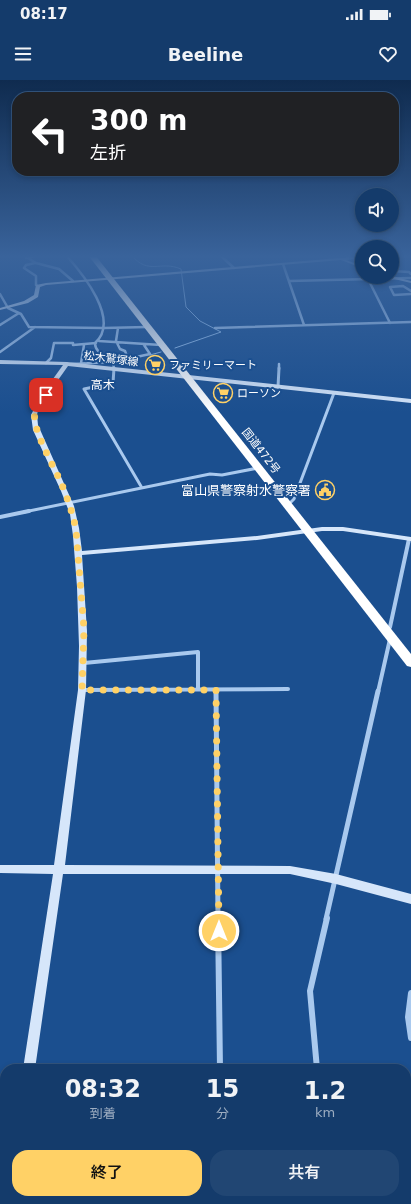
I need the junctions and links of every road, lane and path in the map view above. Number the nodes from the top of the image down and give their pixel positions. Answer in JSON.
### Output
{"nodes":[{"id":1,"x":8,"y":307,"type":"edge"},
{"id":2,"x":100,"y":307,"type":"edge"},
{"id":3,"x":132,"y":307,"type":"edge"},
{"id":4,"x":134,"y":307,"type":"edge"},
{"id":5,"x":298,"y":307,"type":"edge"},
{"id":6,"x":382,"y":307,"type":"edge"},
{"id":7,"x":19,"y":313,"type":"junction"},
{"id":8,"x":411,"y":322,"type":"edge"},
{"id":9,"x":390,"y":323,"type":"junction"},
{"id":10,"x":0,"y":325,"type":"edge"},
{"id":11,"x":304,"y":325,"type":"junction"},
{"id":12,"x":35,"y":327,"type":"junction"},
{"id":13,"x":104,"y":328,"type":"junction"},
{"id":14,"x":118,"y":328,"type":"junction"},
{"id":15,"x":147,"y":328,"type":"junction"},
{"id":16,"x":215,"y":328,"type":"dead end"},
{"id":17,"x":98,"y":342,"type":"junction"},
{"id":18,"x":117,"y":342,"type":"junction"},
{"id":19,"x":84,"y":345,"type":"junction"},
{"id":20,"x":144,"y":345,"type":"junction"},
{"id":21,"x":161,"y":345,"type":"junction"},
{"id":22,"x":0,"y":352,"type":"edge"},
{"id":23,"x":128,"y":359,"type":"junction"},
{"id":24,"x":0,"y":362,"type":"edge"},
{"id":25,"x":81,"y":362,"type":"junction"},
{"id":26,"x":113,"y":362,"type":"junction"},
{"id":27,"x":46,"y":363,"type":"junction"},
{"id":28,"x":67,"y":364,"type":"junction"},
{"id":29,"x":279,"y":364,"type":"dead end"},
{"id":30,"x":116,"y":370,"type":"junction"},
{"id":31,"x":190,"y":378,"type":"junction"},
{"id":32,"x":278,"y":387,"type":"junction"},
{"id":33,"x":334,"y":393,"type":"junction"},
{"id":34,"x":411,"y":400,"type":"edge"},
{"id":35,"x":258,"y":468,"type":"junction"},
{"id":36,"x":142,"y":488,"type":"junction"},
{"id":37,"x":291,"y":502,"type":"junction"},
{"id":38,"x":69,"y":503,"type":"junction"},
{"id":39,"x":0,"y":517,"type":"edge"},
{"id":40,"x":310,"y":530,"type":"junction"},
{"id":41,"x":410,"y":539,"type":"edge"},
{"id":42,"x":78,"y":553,"type":"junction"},
{"id":43,"x":390,"y":632,"type":"junction"},
{"id":44,"x":411,"y":653,"type":"edge"},
{"id":45,"x":84,"y":663,"type":"junction"},
{"id":46,"x":411,"y":663,"type":"edge"},
{"id":47,"x":198,"y":689,"type":"junction"},
{"id":48,"x":288,"y":689,"type":"dead end"},
{"id":49,"x":82,"y":690,"type":"junction"},
{"id":50,"x":216,"y":690,"type":"junction"},
{"id":51,"x":0,"y":869,"type":"edge"},
{"id":52,"x":59,"y":869,"type":"junction"},
{"id":53,"x":218,"y":870,"type":"junction"},
{"id":54,"x":336,"y":879,"type":"junction"},
{"id":55,"x":411,"y":899,"type":"edge"},
{"id":56,"x":411,"y":993,"type":"edge"},
{"id":57,"x":411,"y":1038,"type":"edge"},
{"id":58,"x":30,"y":1064,"type":"edge"},
{"id":59,"x":220,"y":1064,"type":"edge"},
{"id":60,"x":317,"y":1064,"type":"edge"}],
"edges":[{"from":1,"to":7,"type":"street"},
{"from":2,"to":13,"type":"street"},
{"from":3,"to":15,"type":"highway","name":"国道472号"},
{"from":4,"to":31,"type":"highway","name":"国道472号"},
{"from":5,"to":11,"type":"street"},
{"from":6,"to":9,"type":"street"},
{"from":7,"to":10,"type":"street"},
{"from":7,"to":12,"type":"street"},
{"from":8,"to":9,"type":"street"},
{"from":9,"to":11,"type":"street"},
{"from":11,"to":16,"type":"street"},
{"from":12,"to":13,"type":"street"},
{"from":12,"to":22,"type":"street"},
{"from":13,"to":14,"type":"street"},
{"from":13,"to":17,"type":"street"},
{"from":14,"to":15,"type":"street"},
{"from":14,"to":18,"type":"street"},
{"from":15,"to":21,"type":"highway","name":"国道472号"},
{"from":17,"to":18,"type":"street"},
{"from":17,"to":19,"type":"street"},
{"from":17,"to":26,"type":"street"},
{"from":18,"to":20,"type":"street"},
{"from":18,"to":23,"type":"street"},
{"from":19,"to":25,"type":"street"},
{"from":19,"to":27,"type":"street"},
{"from":20,"to":21,"type":"street"},
{"from":20,"to":23,"type":"street"},
{"from":21,"to":31,"type":"highway","name":"国道472号"},
{"from":23,"to":26,"type":"street"},
{"from":24,"to":27,"type":"street","name":"松木鷲塚線"},
{"from":25,"to":26,"type":"street"},
{"from":25,"to":28,"type":"street"},
{"from":26,"to":30,"type":"street"},
{"from":27,"to":28,"type":"street","name":"松木鷲塚線"},
{"from":28,"to":30,"type":"street","name":"松木鷲塚線"},
{"from":28,"to":38,"type":"street"},
{"from":29,"to":32,"type":"street"},
{"from":30,"to":31,"type":"street","name":"松木鷲塚線"},
{"from":30,"to":36,"type":"street"},
{"from":31,"to":32,"type":"street","name":"松木鷲塚線"},
{"from":31,"to":35,"type":"highway","name":"国道472号"},
{"from":31,"to":37,"type":"highway","name":"国道472号"},
{"from":32,"to":33,"type":"street","name":"松木鷲塚線"},
{"from":33,"to":34,"type":"street","name":"松木鷲塚線"},
{"from":33,"to":37,"type":"street"},
{"from":35,"to":36,"type":"street"},
{"from":35,"to":40,"type":"highway","name":"国道472号"},
{"from":36,"to":38,"type":"street"},
{"from":37,"to":40,"type":"highway","name":"国道472号"},
{"from":38,"to":39,"type":"street"},
{"from":38,"to":42,"type":"street"},
{"from":40,"to":41,"type":"street"},
{"from":40,"to":42,"type":"street"},
{"from":40,"to":43,"type":"highway","name":"国道472号"},
{"from":41,"to":43,"type":"street"},
{"from":42,"to":45,"type":"street"},
{"from":43,"to":44,"type":"highway","name":"国道472号"},
{"from":43,"to":46,"type":"highway","name":"国道472号"},
{"from":43,"to":54,"type":"street"},
{"from":45,"to":47,"type":"street"},
{"from":45,"to":49,"type":"street"},
{"from":47,"to":49,"type":"street"},
{"from":47,"to":50,"type":"street"},
{"from":48,"to":50,"type":"street"},
{"from":49,"to":52,"type":"street"},
{"from":50,"to":53,"type":"street"},
{"from":51,"to":52,"type":"street"},
{"from":52,"to":53,"type":"street"},
{"from":52,"to":58,"type":"street"},
{"from":53,"to":54,"type":"street"},
{"from":53,"to":59,"type":"street"},
{"from":54,"to":55,"type":"street"},
{"from":54,"to":60,"type":"street"},
{"from":56,"to":57,"type":"street"}]}
